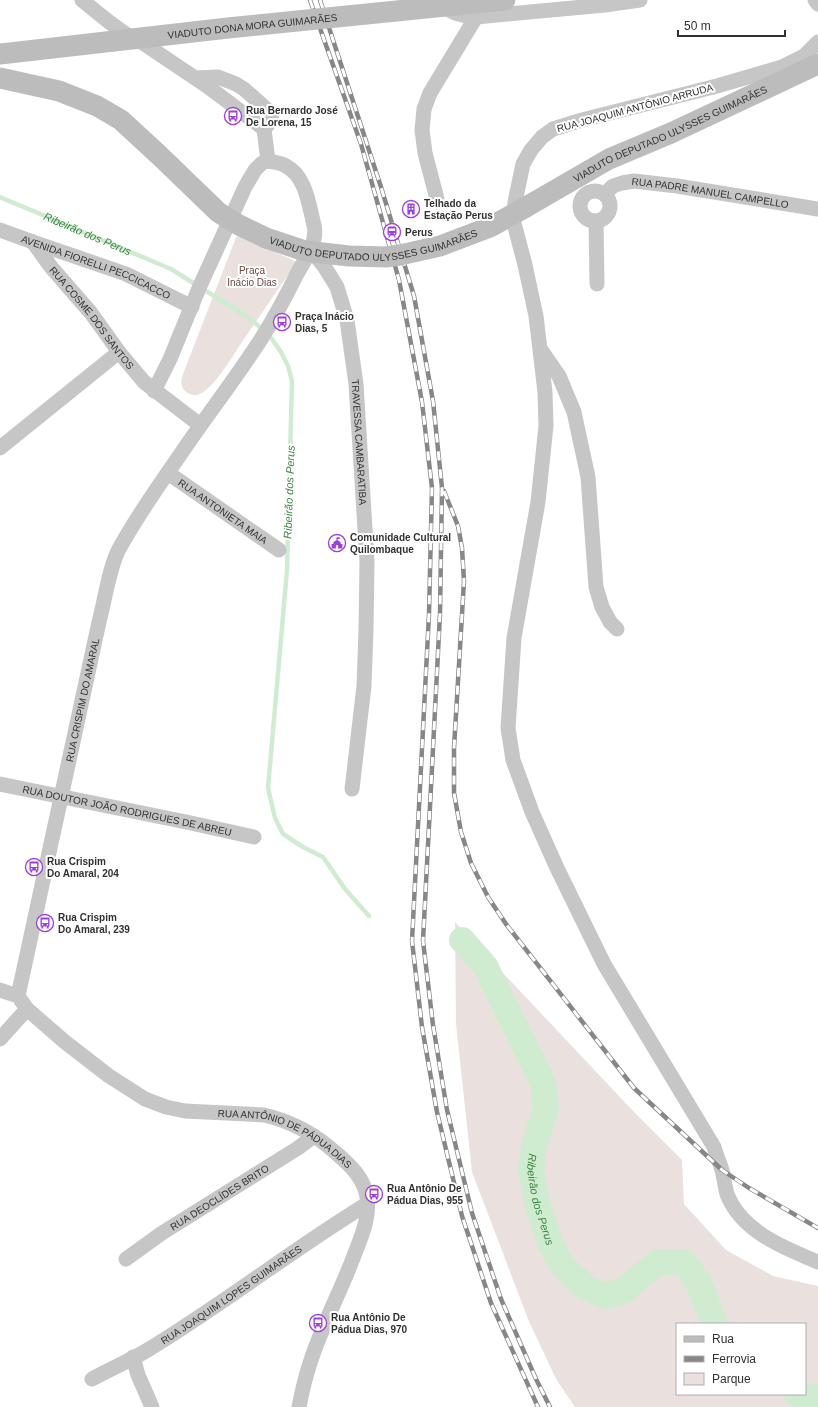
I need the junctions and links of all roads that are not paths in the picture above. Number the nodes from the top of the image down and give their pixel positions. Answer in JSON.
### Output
{"nodes":[{"id":1,"x":82,"y":0,"type":"edge"},
{"id":2,"x":434,"y":0,"type":"edge"},
{"id":3,"x":505,"y":0,"type":"edge"},
{"id":4,"x":640,"y":0,"type":"edge"},
{"id":5,"x":815,"y":0,"type":"edge"},
{"id":6,"x":818,"y":4,"type":"edge"},
{"id":7,"x":476,"y":17,"type":"junction"},
{"id":8,"x":135,"y":40,"type":"junction"},
{"id":9,"x":818,"y":42,"type":"edge"},
{"id":10,"x":0,"y":54,"type":"edge"},
{"id":11,"x":813,"y":67,"type":"edge"},
{"id":12,"x":0,"y":78,"type":"edge"},
{"id":13,"x":196,"y":78,"type":"junction"},
{"id":14,"x":264,"y":129,"type":"junction"},
{"id":15,"x":268,"y":161,"type":"junction"},
{"id":16,"x":605,"y":194,"type":"junction"},
{"id":17,"x":437,"y":199,"type":"dead end"},
{"id":18,"x":818,"y":209,"type":"edge"},
{"id":19,"x":596,"y":221,"type":"junction"},
{"id":20,"x":0,"y":230,"type":"edge"},
{"id":21,"x":33,"y":242,"type":"junction"},
{"id":22,"x":310,"y":249,"type":"junction"},
{"id":23,"x":597,"y":284,"type":"dead end"},
{"id":24,"x":193,"y":304,"type":"junction"},
{"id":25,"x":540,"y":348,"type":"junction"},
{"id":26,"x":119,"y":352,"type":"junction"},
{"id":27,"x":154,"y":391,"type":"junction"},
{"id":28,"x":200,"y":425,"type":"junction"},
{"id":29,"x":0,"y":448,"type":"edge"},
{"id":30,"x":168,"y":473,"type":"junction"},
{"id":31,"x":279,"y":550,"type":"dead end"},
{"id":32,"x":616,"y":629,"type":"dead end"},
{"id":33,"x":0,"y":784,"type":"edge"},
{"id":34,"x":352,"y":789,"type":"dead end"},
{"id":35,"x":62,"y":797,"type":"junction"},
{"id":36,"x":254,"y":837,"type":"dead end"},
{"id":37,"x":0,"y":990,"type":"edge"},
{"id":38,"x":18,"y":996,"type":"junction"},
{"id":39,"x":27,"y":1009,"type":"junction"},
{"id":40,"x":0,"y":1039,"type":"edge"},
{"id":41,"x":314,"y":1136,"type":"junction"},
{"id":42,"x":367,"y":1204,"type":"junction"},
{"id":43,"x":126,"y":1259,"type":"dead end"},
{"id":44,"x":818,"y":1262,"type":"edge"},
{"id":45,"x":132,"y":1358,"type":"junction"},
{"id":46,"x":92,"y":1379,"type":"dead end"},
{"id":47,"x":152,"y":1407,"type":"edge"},
{"id":48,"x":299,"y":1407,"type":"edge"}],
"edges":[{"from":1,"to":8,"type":"street"},
{"from":2,"to":7,"type":"street"},
{"from":3,"to":8,"type":"main road","name":"VIADUTO DONA MORA GUIMARÃES","bridge":true},
{"from":4,"to":7,"type":"street"},
{"from":5,"to":6,"type":"street"},
{"from":7,"to":17,"type":"street"},
{"from":8,"to":10,"type":"main road","name":"VIADUTO DONA MORA GUIMARÃES","bridge":true},
{"from":8,"to":13,"type":"street"},
{"from":9,"to":25,"type":"street","name":"RUA JOAQUIM ANTÔNIO ARRUDA"},
{"from":11,"to":12,"type":"main road","name":"VIADUTO DEPUTADO ULYSSES GUIMARÃES","bridge":true},
{"from":13,"to":14,"type":"street"},
{"from":13,"to":14,"type":"street"},
{"from":14,"to":15,"type":"street"},
{"from":15,"to":22,"type":"street"},
{"from":15,"to":24,"type":"street"},
{"from":16,"to":18,"type":"street","name":"RUA PADRE MANUEL CAMPELLO"},
{"from":16,"to":19,"type":"street"},
{"from":16,"to":19,"type":"street"},
{"from":19,"to":23,"type":"street"},
{"from":20,"to":21,"type":"street","name":"AVENIDA FIORELLI PECCICACCO"},
{"from":21,"to":24,"type":"street","name":"AVENIDA FIORELLI PECCICACCO"},
{"from":21,"to":26,"type":"street","name":"RUA COSME DOS SANTOS"},
{"from":22,"to":28,"type":"street"},
{"from":22,"to":34,"type":"street","name":"TRAVESSA CAMBARATIBA"},
{"from":24,"to":27,"type":"street"},
{"from":25,"to":32,"type":"street"},
{"from":25,"to":44,"type":"street","name":"RUA JOAQUIM ANTÔNIO ARRUDA"},
{"from":26,"to":27,"type":"street","name":"RUA COSME DOS SANTOS"},
{"from":26,"to":29,"type":"street"},
{"from":27,"to":28,"type":"street"},
{"from":28,"to":30,"type":"street","name":"RUA CRISPIM DO AMARAL"},
{"from":30,"to":31,"type":"street","name":"RUA ANTONIETA MAIA"},
{"from":30,"to":35,"type":"street","name":"RUA CRISPIM DO AMARAL"},
{"from":33,"to":35,"type":"street","name":"RUA DOUTOR JOÃO RODRIGUES DE ABREU"},
{"from":35,"to":36,"type":"street","name":"RUA DOUTOR JOÃO RODRIGUES DE ABREU"},
{"from":35,"to":38,"type":"street","name":"RUA CRISPIM DO AMARAL"},
{"from":37,"to":38,"type":"street"},
{"from":38,"to":39,"type":"street","name":"RUA ANTÔNIO DE PÁDUA DIAS"},
{"from":39,"to":40,"type":"street"},
{"from":39,"to":41,"type":"street","name":"RUA ANTÔNIO DE PÁDUA DIAS"},
{"from":41,"to":42,"type":"street","name":"RUA ANTÔNIO DE PÁDUA DIAS"},
{"from":41,"to":43,"type":"street","name":"RUA DEOCLÍDES BRITO"},
{"from":42,"to":45,"type":"street","name":"RUA JOAQUIM LOPES GUIMARÃES"},
{"from":42,"to":48,"type":"street","name":"RUA ANTÔNIO DE PÁDUA DIAS"},
{"from":45,"to":46,"type":"street","name":"RUA JOAQUIM LOPES GUIMARÃES"},
{"from":45,"to":47,"type":"street"}]}
